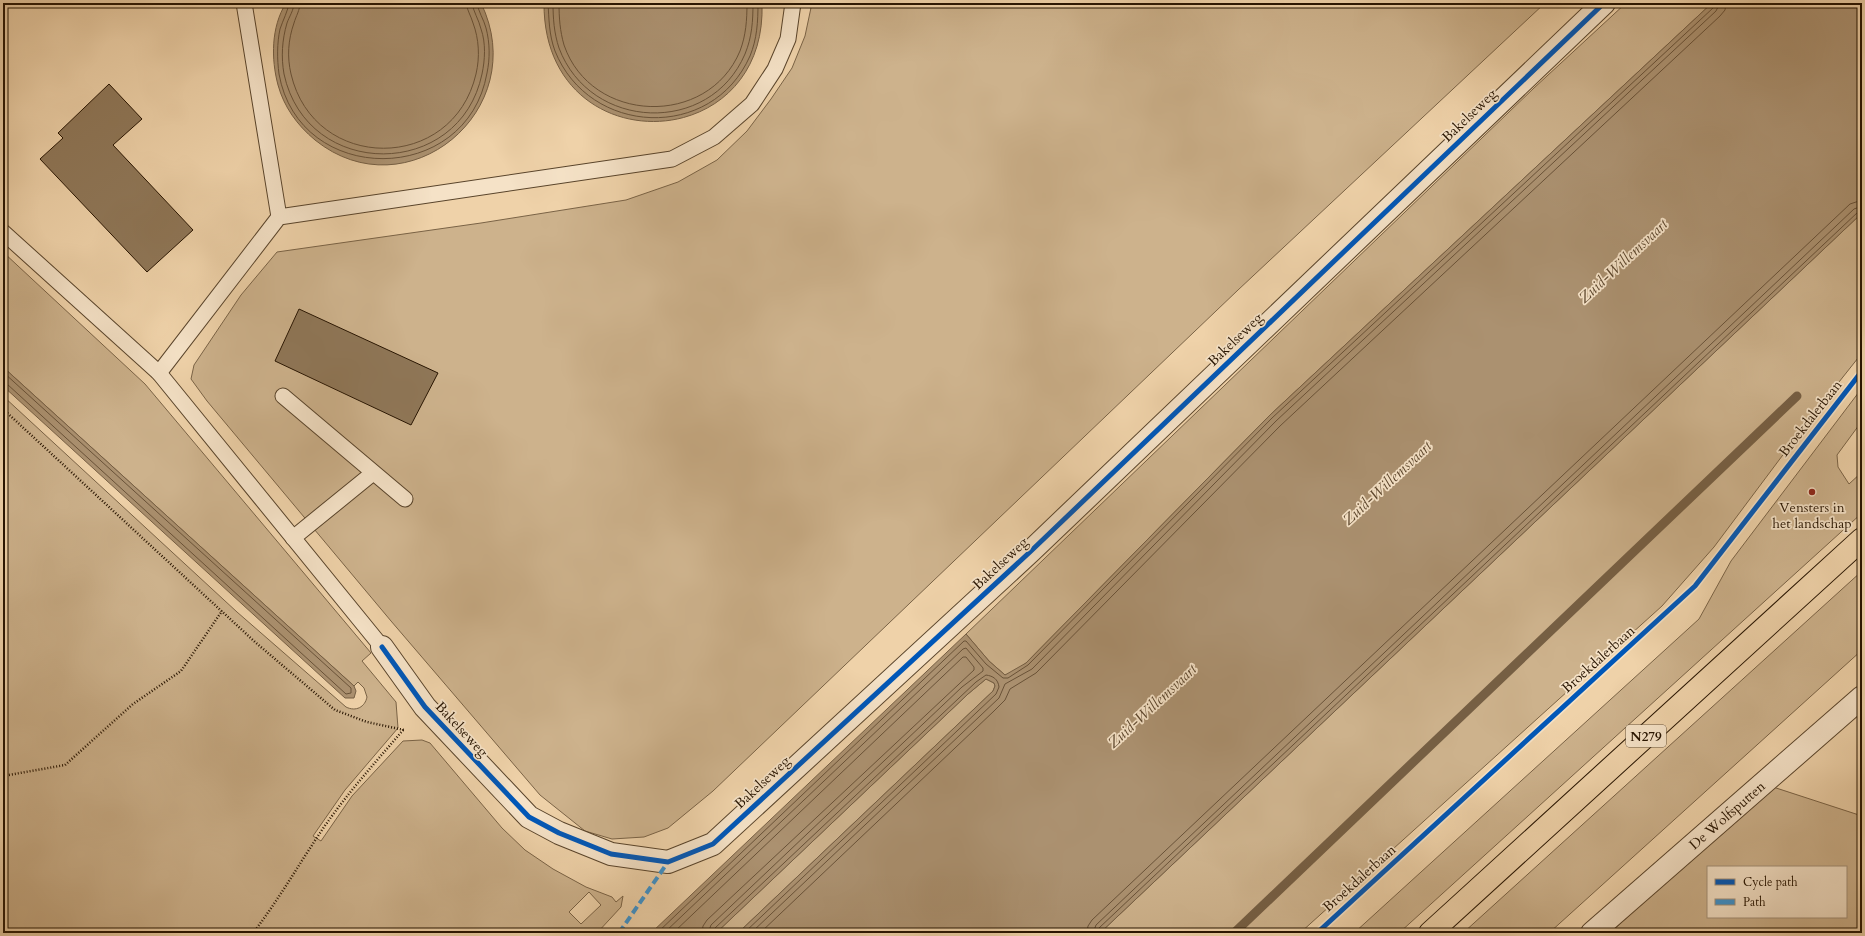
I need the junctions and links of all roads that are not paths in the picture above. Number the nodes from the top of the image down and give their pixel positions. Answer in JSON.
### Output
{"nodes":[{"id":1,"x":244,"y":3,"type":"edge"},
{"id":2,"x":793,"y":3,"type":"edge"},
{"id":3,"x":1604,"y":3,"type":"edge"},
{"id":4,"x":279,"y":217,"type":"junction"},
{"id":5,"x":3,"y":232,"type":"edge"},
{"id":6,"x":159,"y":373,"type":"junction"},
{"id":7,"x":282,"y":396,"type":"dead end"},
{"id":8,"x":373,"y":473,"type":"junction"},
{"id":9,"x":405,"y":499,"type":"dead end"},
{"id":10,"x":293,"y":538,"type":"junction"},
{"id":11,"x":1862,"y":539,"type":"edge"},
{"id":12,"x":382,"y":647,"type":"joint"},
{"id":13,"x":1862,"y":697,"type":"edge"},
{"id":14,"x":1430,"y":933,"type":"edge"},
{"id":15,"x":1592,"y":933,"type":"edge"}],
"edges":[{"from":1,"to":4,"type":"lane"},
{"from":2,"to":4,"type":"lane"},
{"from":3,"to":12,"type":"street","name":"Bakelseweg"},
{"from":4,"to":6,"type":"lane"},
{"from":5,"to":6,"type":"lane"},
{"from":6,"to":10,"type":"lane"},
{"from":7,"to":8,"type":"lane"},
{"from":8,"to":9,"type":"lane"},
{"from":8,"to":10,"type":"lane"},
{"from":10,"to":12,"type":"lane"},
{"from":11,"to":14,"type":"main road","number":"N279"},
{"from":13,"to":15,"type":"street","name":"De Wolfsputten"}]}
